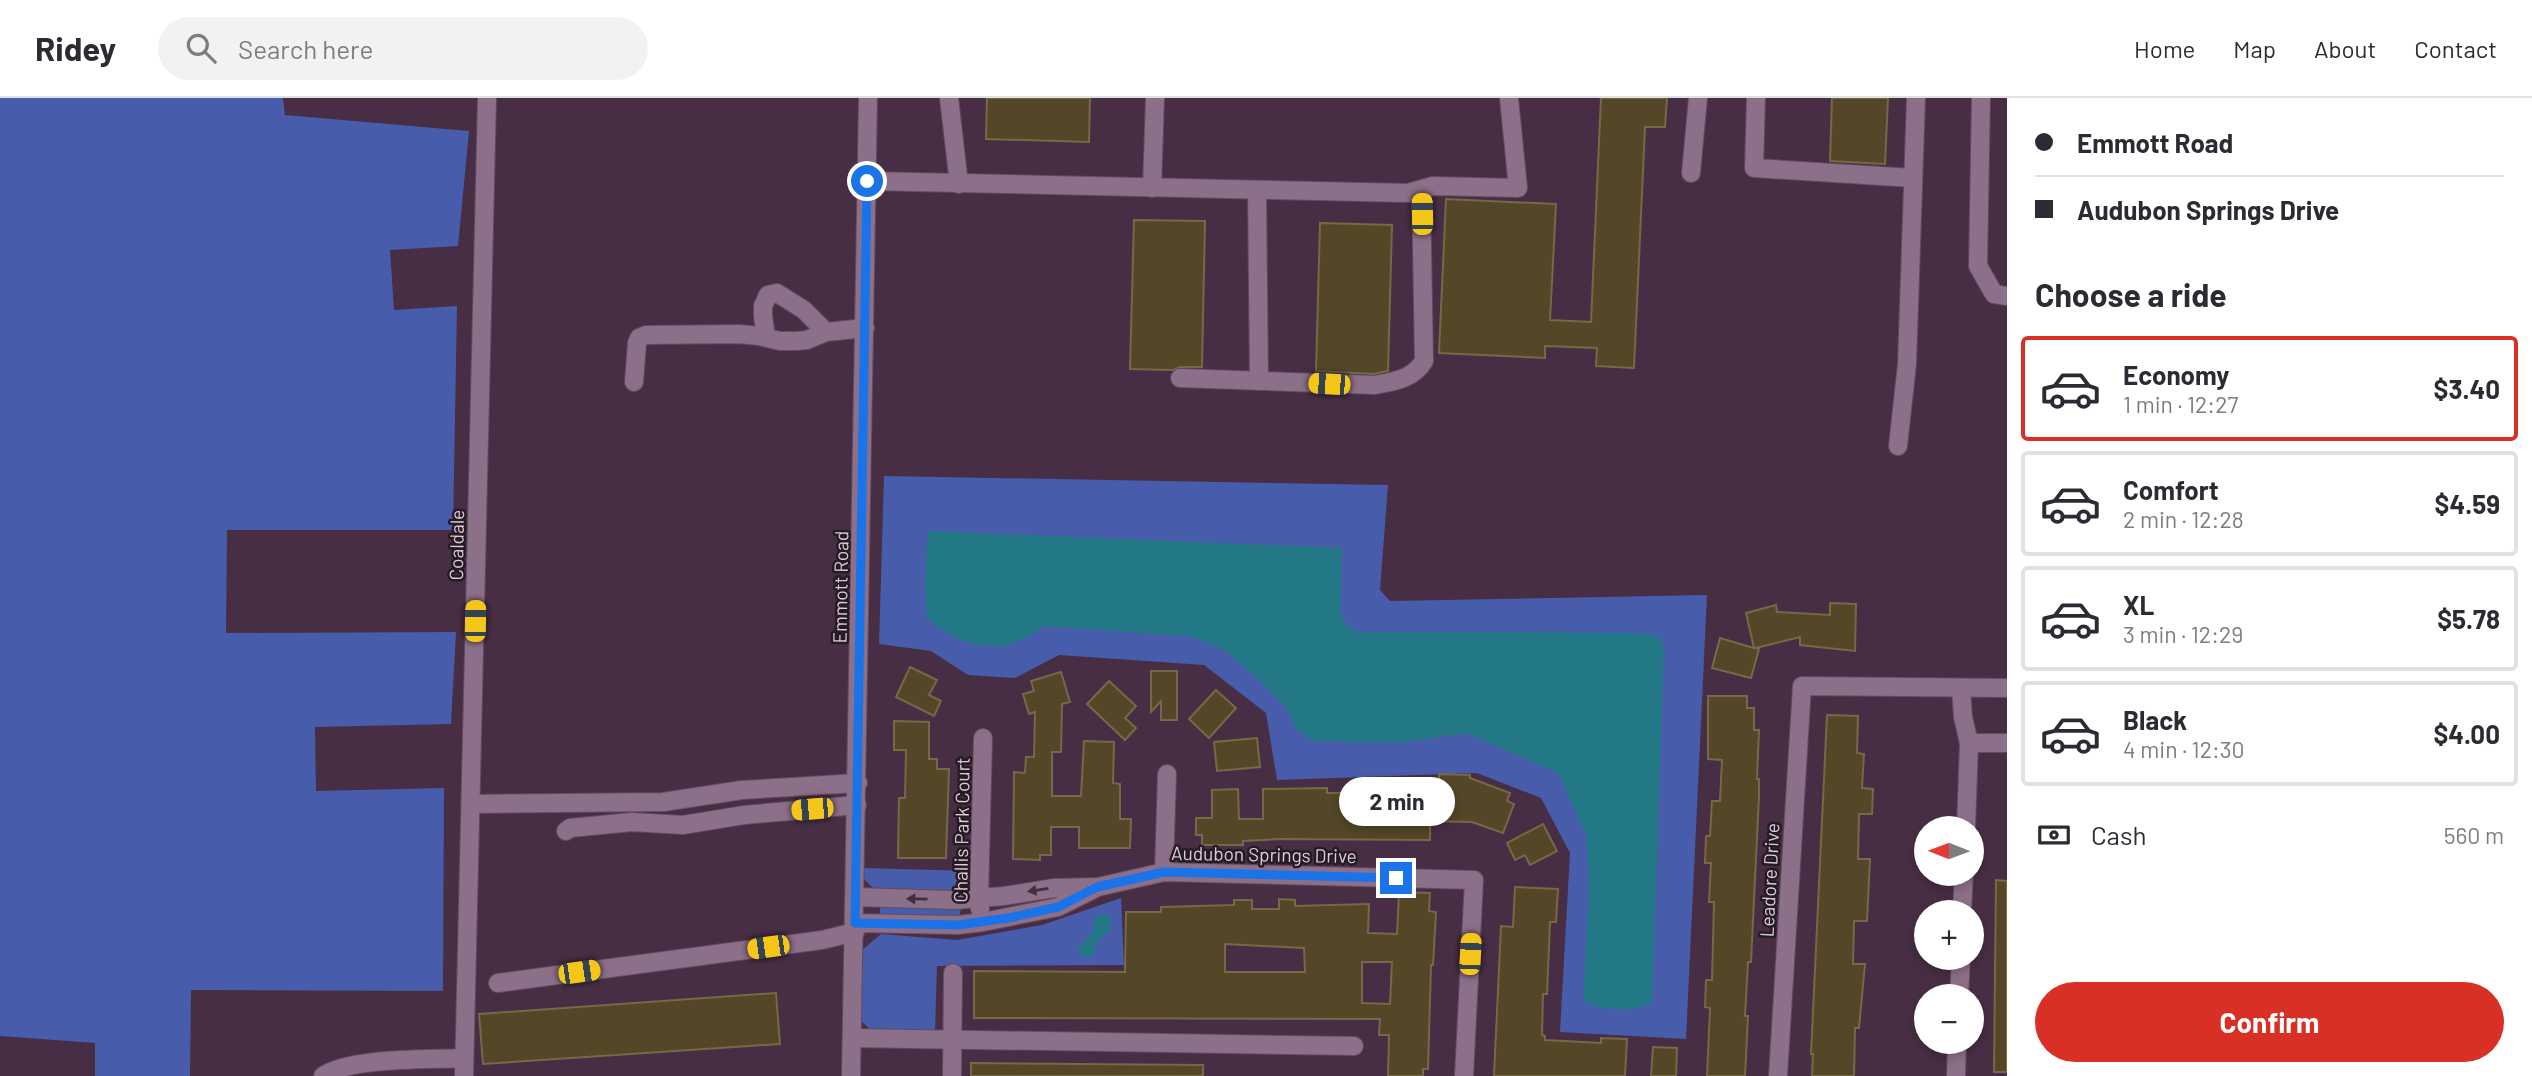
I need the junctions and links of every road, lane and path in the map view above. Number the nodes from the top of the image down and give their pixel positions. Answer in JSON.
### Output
{"nodes":[{"id":1,"x":487,"y":98,"type":"edge"},
{"id":2,"x":868,"y":98,"type":"edge"},
{"id":3,"x":949,"y":98,"type":"edge"},
{"id":4,"x":1155,"y":98,"type":"edge"},
{"id":5,"x":1509,"y":98,"type":"edge"},
{"id":6,"x":1698,"y":98,"type":"edge"},
{"id":7,"x":1756,"y":98,"type":"edge"},
{"id":8,"x":1916,"y":98,"type":"edge"},
{"id":9,"x":1981,"y":98,"type":"edge"},
{"id":10,"x":1691,"y":173,"type":"dead end"},
{"id":11,"x":1913,"y":178,"type":"junction"},
{"id":12,"x":867,"y":181,"type":"junction"},
{"id":13,"x":959,"y":184,"type":"junction"},
{"id":14,"x":1152,"y":188,"type":"junction"},
{"id":15,"x":1257,"y":190,"type":"junction"},
{"id":16,"x":1421,"y":190,"type":"junction"},
{"id":17,"x":2007,"y":296,"type":"edge"},
{"id":18,"x":865,"y":328,"type":"junction"},
{"id":19,"x":826,"y":332,"type":"junction"},
{"id":20,"x":766,"y":337,"type":"junction"},
{"id":21,"x":1180,"y":378,"type":"dead end"},
{"id":22,"x":1259,"y":381,"type":"junction"},
{"id":23,"x":634,"y":382,"type":"dead end"},
{"id":24,"x":1898,"y":446,"type":"dead end"},
{"id":25,"x":1961,"y":688,"type":"junction"},
{"id":26,"x":2007,"y":688,"type":"edge"},
{"id":27,"x":983,"y":738,"type":"dead end"},
{"id":28,"x":1969,"y":743,"type":"junction"},
{"id":29,"x":2007,"y":743,"type":"edge"},
{"id":30,"x":1167,"y":774,"type":"dead end"},
{"id":31,"x":858,"y":783,"type":"junction"},
{"id":32,"x":471,"y":804,"type":"junction"},
{"id":33,"x":858,"y":805,"type":"junction"},
{"id":34,"x":1966,"y":816,"type":"edge"},
{"id":35,"x":566,"y":831,"type":"dead end"},
{"id":36,"x":1164,"y":872,"type":"junction"},
{"id":37,"x":1097,"y":887,"type":"junction"},
{"id":38,"x":855,"y":897,"type":"junction"},
{"id":39,"x":979,"y":898,"type":"junction"},
{"id":40,"x":983,"y":922,"type":"junction"},
{"id":41,"x":855,"y":928,"type":"junction"},
{"id":42,"x":953,"y":974,"type":"dead end"},
{"id":43,"x":498,"y":983,"type":"dead end"},
{"id":44,"x":852,"y":1038,"type":"junction"},
{"id":45,"x":953,"y":1039,"type":"junction"},
{"id":46,"x":1354,"y":1045,"type":"dead end"},
{"id":47,"x":1957,"y":1054,"type":"edge"},
{"id":48,"x":464,"y":1067,"type":"edge"},
{"id":49,"x":323,"y":1076,"type":"edge"},
{"id":50,"x":852,"y":1076,"type":"edge"},
{"id":51,"x":952,"y":1076,"type":"edge"},
{"id":52,"x":1464,"y":1076,"type":"edge"},
{"id":53,"x":1778,"y":1076,"type":"edge"},
{"id":54,"x":1956,"y":1076,"type":"edge"}],
"edges":[{"from":1,"to":32,"type":"street","name":"Coaldale"},
{"from":2,"to":12,"type":"street","name":"Emmott Road"},
{"from":3,"to":13,"type":"street"},
{"from":4,"to":14,"type":"street"},
{"from":5,"to":16,"type":"street"},
{"from":6,"to":10,"type":"street"},
{"from":7,"to":11,"type":"street"},
{"from":8,"to":11,"type":"street"},
{"from":9,"to":17,"type":"street"},
{"from":11,"to":24,"type":"street"},
{"from":12,"to":13,"type":"street"},
{"from":12,"to":18,"type":"street","name":"Emmott Road"},
{"from":13,"to":14,"type":"street"},
{"from":14,"to":15,"type":"street"},
{"from":15,"to":16,"type":"street"},
{"from":15,"to":22,"type":"street"},
{"from":16,"to":22,"type":"street"},
{"from":18,"to":19,"type":"street"},
{"from":18,"to":31,"type":"street","name":"Emmott Road"},
{"from":19,"to":20,"type":"street"},
{"from":19,"to":20,"type":"street"},
{"from":20,"to":23,"type":"street"},
{"from":21,"to":22,"type":"street"},
{"from":25,"to":26,"type":"street"},
{"from":25,"to":28,"type":"street"},
{"from":25,"to":53,"type":"street","name":"Leadore Drive"},
{"from":27,"to":39,"type":"street","name":"Challis Park Court"},
{"from":28,"to":29,"type":"street"},
{"from":28,"to":34,"type":"street"},
{"from":30,"to":36,"type":"street"},
{"from":31,"to":32,"type":"street"},
{"from":31,"to":33,"type":"street","name":"Emmott Road"},
{"from":32,"to":48,"type":"street","name":"Coaldale"},
{"from":33,"to":35,"type":"street"},
{"from":33,"to":38,"type":"street","name":"Emmott Road"},
{"from":36,"to":37,"type":"street","name":"Audubon Springs Drive"},
{"from":36,"to":52,"type":"street","name":"Audubon Springs Drive"},
{"from":37,"to":39,"type":"street","name":"Audubon Springs Drive","one_way":true},
{"from":37,"to":40,"type":"street","name":"Audubon Springs Drive"},
{"from":39,"to":38,"type":"street","name":"Audubon Springs Drive","one_way":true},
{"from":38,"to":41,"type":"street","name":"Emmott Road"},
{"from":39,"to":40,"type":"street","name":"Challis Park Court"},
{"from":40,"to":41,"type":"street","name":"Audubon Springs Drive"},
{"from":41,"to":43,"type":"street","name":"Audubon Springs Drive"},
{"from":41,"to":44,"type":"street","name":"Emmott Road"},
{"from":42,"to":45,"type":"street"},
{"from":44,"to":45,"type":"street"},
{"from":44,"to":50,"type":"street","name":"Emmott Road"},
{"from":45,"to":46,"type":"street"},
{"from":45,"to":51,"type":"street"},
{"from":47,"to":54,"type":"street"},
{"from":48,"to":49,"type":"street"}]}
